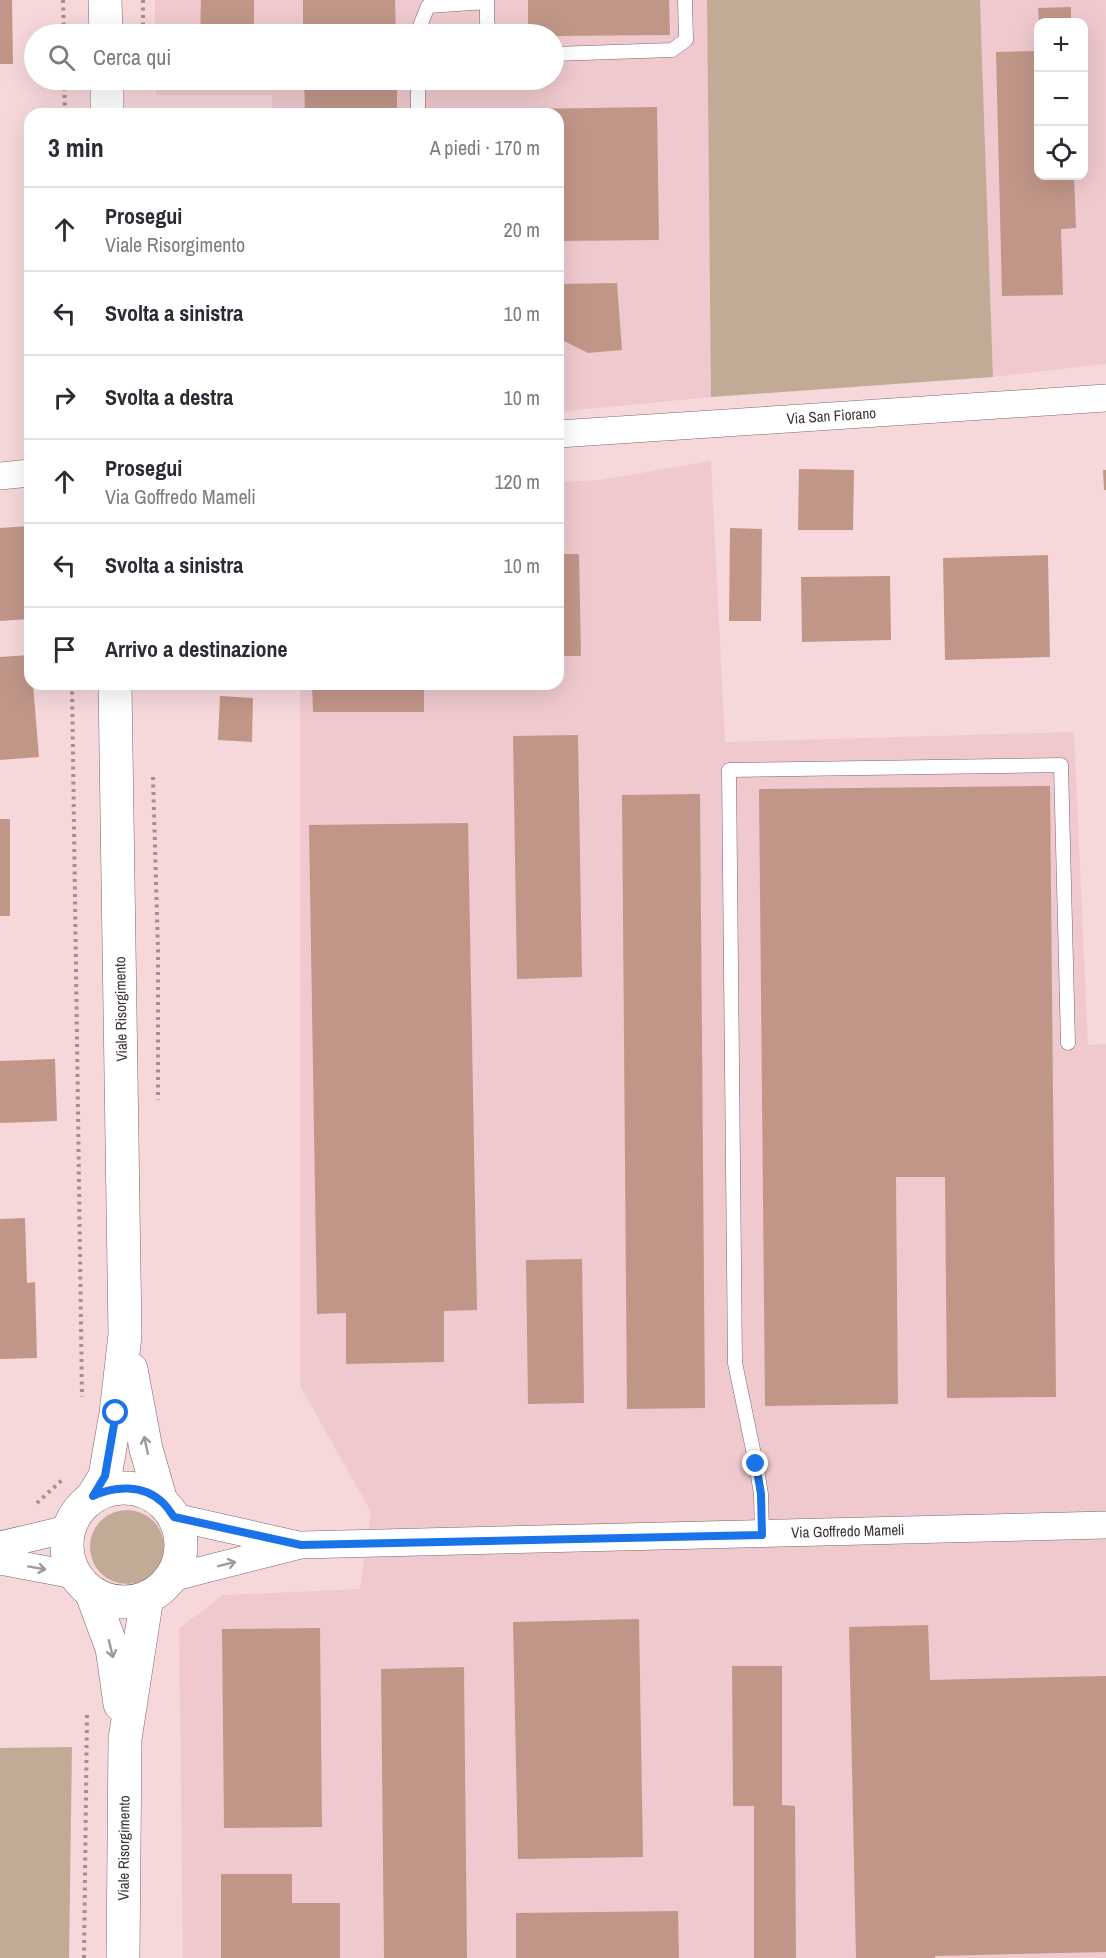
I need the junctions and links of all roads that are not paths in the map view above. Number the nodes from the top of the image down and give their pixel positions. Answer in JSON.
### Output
{"nodes":[{"id":1,"x":105,"y":0,"type":"edge"},
{"id":2,"x":685,"y":0,"type":"edge"},
{"id":3,"x":487,"y":1,"type":"edge"},
{"id":4,"x":106,"y":24,"type":"edge"},
{"id":5,"x":421,"y":24,"type":"edge"},
{"id":6,"x":488,"y":24,"type":"edge"},
{"id":7,"x":564,"y":54,"type":"edge"},
{"id":8,"x":107,"y":90,"type":"edge"},
{"id":9,"x":418,"y":90,"type":"edge"},
{"id":10,"x":107,"y":108,"type":"edge"},
{"id":11,"x":418,"y":108,"type":"edge"},
{"id":12,"x":1106,"y":398,"type":"edge"},
{"id":13,"x":564,"y":434,"type":"edge"},
{"id":14,"x":24,"y":474,"type":"edge"},
{"id":15,"x":0,"y":477,"type":"edge"},
{"id":16,"x":115,"y":690,"type":"edge"},
{"id":17,"x":1068,"y":1043,"type":"dead end"},
{"id":18,"x":125,"y":1335,"type":"junction"},
{"id":19,"x":93,"y":1496,"type":"junction"},
{"id":20,"x":168,"y":1509,"type":"junction"},
{"id":21,"x":1106,"y":1525,"type":"edge"},
{"id":22,"x":68,"y":1529,"type":"junction"},
{"id":23,"x":762,"y":1535,"type":"junction"},
{"id":24,"x":0,"y":1545,"type":"edge"},
{"id":25,"x":301,"y":1545,"type":"junction"},
{"id":26,"x":0,"y":1561,"type":"edge"},
{"id":27,"x":83,"y":1584,"type":"junction"},
{"id":28,"x":159,"y":1588,"type":"junction"},
{"id":29,"x":125,"y":1739,"type":"junction"},
{"id":30,"x":123,"y":1958,"type":"edge"}],
"edges":[{"from":1,"to":4,"type":"street"},
{"from":2,"to":7,"type":"lane"},
{"from":3,"to":5,"type":"lane"},
{"from":3,"to":6,"type":"lane"},
{"from":8,"to":10,"type":"street"},
{"from":9,"to":11,"type":"lane"},
{"from":12,"to":13,"type":"street","name":"Via San Fiorano"},
{"from":14,"to":15,"type":"street"},
{"from":16,"to":18,"type":"street","name":"Viale Risorgimento"},
{"from":17,"to":23,"type":"lane"},
{"from":18,"to":19,"type":"street","name":"Viale Risorgimento"},
{"from":20,"to":18,"type":"street","name":"Viale Risorgimento","one_way":true},
{"from":19,"to":20,"type":"street"},
{"from":19,"to":22,"type":"street"},
{"from":20,"to":25,"type":"street","name":"Via Goffredo Mameli"},
{"from":20,"to":28,"type":"street"},
{"from":21,"to":23,"type":"street","name":"Via Goffredo Mameli"},
{"from":22,"to":24,"type":"street"},
{"from":22,"to":27,"type":"street"},
{"from":23,"to":25,"type":"street","name":"Via Goffredo Mameli"},
{"from":28,"to":25,"type":"street","name":"Via Goffredo Mameli","one_way":true},
{"from":26,"to":27,"type":"street","one_way":true},
{"from":27,"to":28,"type":"street"},
{"from":27,"to":29,"type":"street","name":"Viale Risorgimento","one_way":true},
{"from":28,"to":29,"type":"street","name":"Viale Risorgimento"},
{"from":29,"to":30,"type":"street","name":"Viale Risorgimento"}]}
